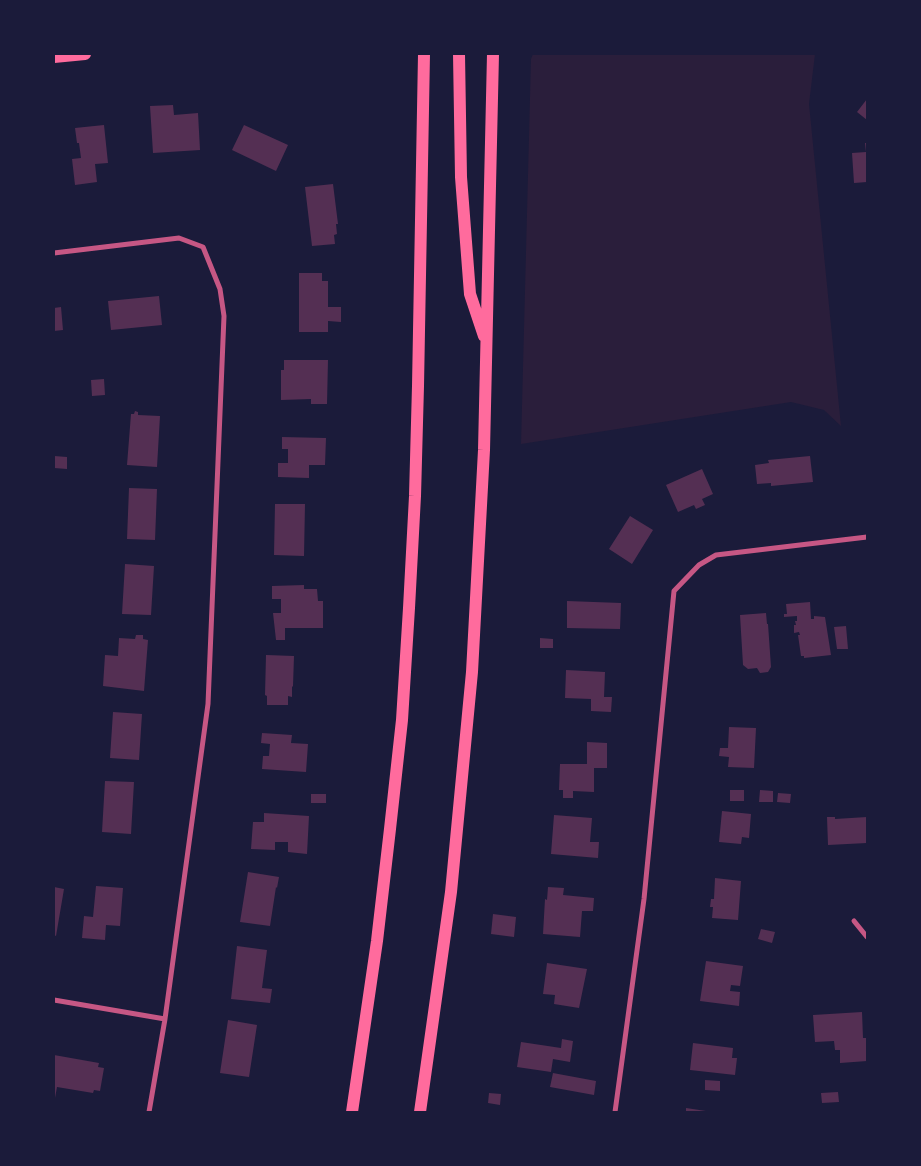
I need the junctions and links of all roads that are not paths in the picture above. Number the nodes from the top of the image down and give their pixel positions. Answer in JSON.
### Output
{"nodes":[{"id":1,"x":85,"y":54,"type":"edge"},
{"id":2,"x":424,"y":54,"type":"edge"},
{"id":3,"x":459,"y":54,"type":"edge"},
{"id":4,"x":493,"y":54,"type":"edge"},
{"id":5,"x":54,"y":57,"type":"edge"},
{"id":6,"x":54,"y":253,"type":"edge"},
{"id":7,"x":487,"y":346,"type":"junction"},
{"id":8,"x":867,"y":536,"type":"edge"},
{"id":9,"x":854,"y":921,"type":"dead end"},
{"id":10,"x":867,"y":937,"type":"edge"},
{"id":11,"x":54,"y":1000,"type":"edge"},
{"id":12,"x":165,"y":1019,"type":"junction"},
{"id":13,"x":149,"y":1112,"type":"edge"},
{"id":14,"x":352,"y":1112,"type":"edge"},
{"id":15,"x":420,"y":1112,"type":"edge"},
{"id":16,"x":615,"y":1112,"type":"edge"}],
"edges":[{"from":1,"to":5,"type":"main road"},
{"from":2,"to":14,"type":"main road"},
{"from":3,"to":7,"type":"main road"},
{"from":4,"to":7,"type":"main road"},
{"from":6,"to":12,"type":"street"},
{"from":7,"to":15,"type":"main road"},
{"from":8,"to":16,"type":"street"},
{"from":9,"to":10,"type":"street"},
{"from":11,"to":12,"type":"street"},
{"from":12,"to":13,"type":"street"}]}
